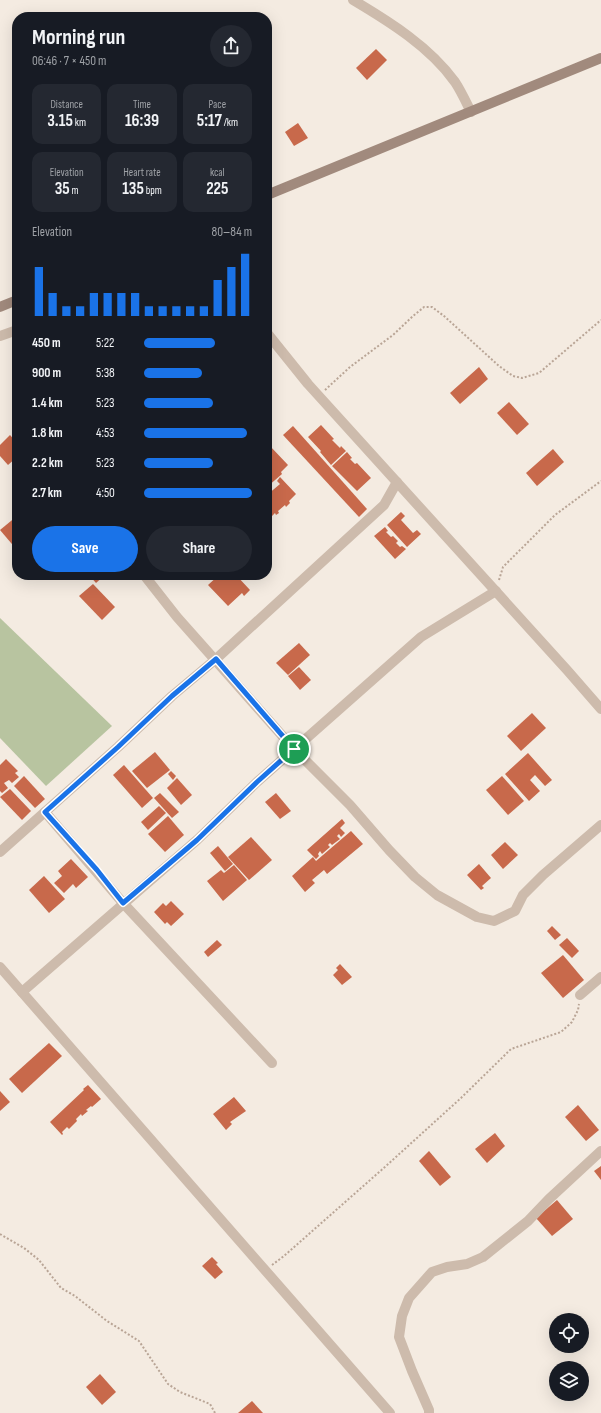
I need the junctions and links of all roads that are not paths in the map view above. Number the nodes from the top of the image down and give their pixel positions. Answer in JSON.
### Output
{"nodes":[{"id":1,"x":353,"y":0,"type":"edge"},
{"id":2,"x":601,"y":58,"type":"edge"},
{"id":3,"x":471,"y":112,"type":"junction"},
{"id":4,"x":272,"y":192,"type":"edge"},
{"id":5,"x":12,"y":302,"type":"edge"},
{"id":6,"x":0,"y":307,"type":"edge"},
{"id":7,"x":12,"y":332,"type":"edge"},
{"id":8,"x":0,"y":336,"type":"edge"},
{"id":9,"x":272,"y":339,"type":"edge"},
{"id":10,"x":396,"y":482,"type":"junction"},
{"id":11,"x":148,"y":580,"type":"edge"},
{"id":12,"x":496,"y":591,"type":"junction"},
{"id":13,"x":216,"y":659,"type":"junction"},
{"id":14,"x":601,"y":708,"type":"edge"},
{"id":15,"x":294,"y":749,"type":"junction"},
{"id":16,"x":45,"y":812,"type":"junction"},
{"id":17,"x":601,"y":825,"type":"edge"},
{"id":18,"x":0,"y":852,"type":"edge"},
{"id":19,"x":123,"y":903,"type":"junction"},
{"id":20,"x":0,"y":967,"type":"edge"},
{"id":21,"x":601,"y":977,"type":"edge"},
{"id":22,"x":22,"y":992,"type":"junction"},
{"id":23,"x":580,"y":995,"type":"road end"},
{"id":24,"x":272,"y":1063,"type":"dead end"},
{"id":25,"x":601,"y":1151,"type":"edge"},
{"id":26,"x":390,"y":1413,"type":"edge"},
{"id":27,"x":429,"y":1413,"type":"edge"}],
"edges":[{"from":1,"to":3,"type":"street"},
{"from":2,"to":3,"type":"main road"},
{"from":3,"to":4,"type":"main road"},
{"from":5,"to":6,"type":"main road"},
{"from":7,"to":8,"type":"street"},
{"from":9,"to":10,"type":"street"},
{"from":10,"to":12,"type":"street"},
{"from":10,"to":13,"type":"street"},
{"from":11,"to":13,"type":"street"},
{"from":12,"to":14,"type":"street"},
{"from":12,"to":15,"type":"street"},
{"from":13,"to":15,"type":"street"},
{"from":13,"to":16,"type":"street"},
{"from":15,"to":17,"type":"street"},
{"from":15,"to":19,"type":"street"},
{"from":16,"to":18,"type":"street"},
{"from":16,"to":19,"type":"street"},
{"from":19,"to":22,"type":"street"},
{"from":19,"to":24,"type":"street"},
{"from":20,"to":22,"type":"street"},
{"from":21,"to":23,"type":"street"},
{"from":22,"to":26,"type":"street"},
{"from":25,"to":27,"type":"street"}]}
